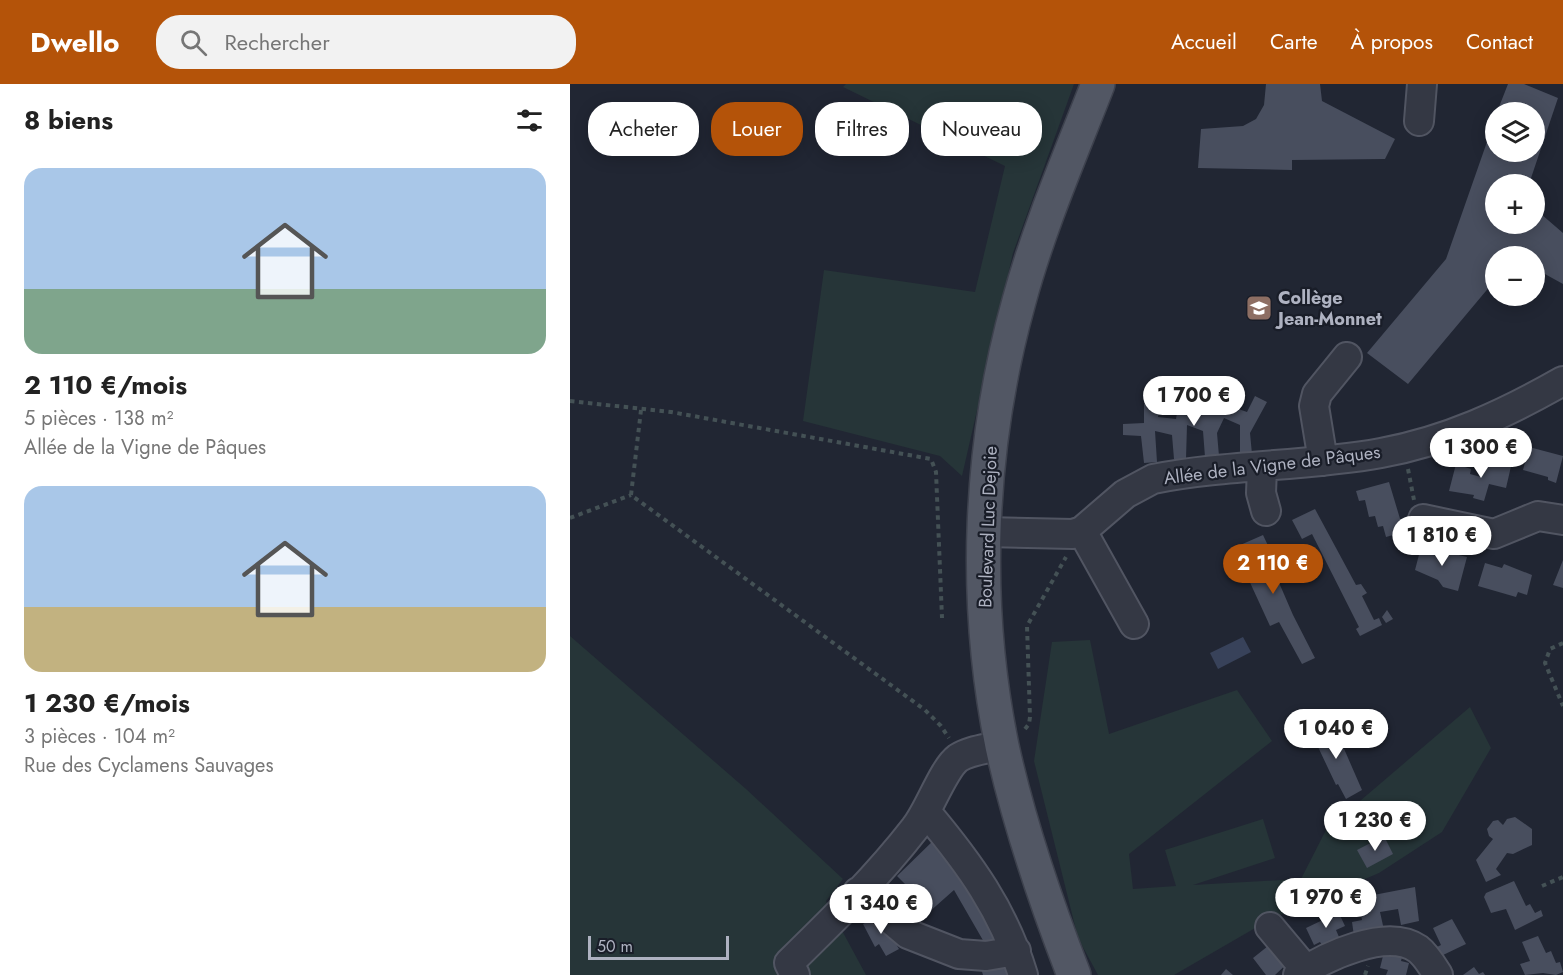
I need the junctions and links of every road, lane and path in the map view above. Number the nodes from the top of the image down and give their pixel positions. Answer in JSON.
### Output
{"nodes":[{"id":1,"x":1098,"y":84,"type":"edge"},
{"id":2,"x":1422,"y":84,"type":"edge"},
{"id":3,"x":1419,"y":121,"type":"dead end"},
{"id":4,"x":1347,"y":357,"type":"dead end"},
{"id":5,"x":1563,"y":381,"type":"edge"},
{"id":6,"x":570,"y":401,"type":"edge"},
{"id":7,"x":641,"y":410,"type":"junction"},
{"id":8,"x":1405,"y":448,"type":"junction"},
{"id":9,"x":1323,"y":461,"type":"junction"},
{"id":10,"x":1262,"y":468,"type":"junction"},
{"id":11,"x":631,"y":495,"type":"junction"},
{"id":12,"x":1266,"y":511,"type":"dead end"},
{"id":13,"x":570,"y":518,"type":"edge"},
{"id":14,"x":1423,"y":519,"type":"joint"},
{"id":15,"x":1563,"y":520,"type":"edge"},
{"id":16,"x":985,"y":532,"type":"junction"},
{"id":17,"x":1077,"y":532,"type":"junction"},
{"id":18,"x":942,"y":618,"type":"dead end"},
{"id":19,"x":1134,"y":624,"type":"dead end"},
{"id":20,"x":1563,"y":643,"type":"edge"},
{"id":21,"x":1563,"y":706,"type":"edge"},
{"id":22,"x":1012,"y":738,"type":"junction"},
{"id":23,"x":958,"y":758,"type":"junction"},
{"id":24,"x":927,"y":813,"type":"junction"},
{"id":25,"x":1563,"y":877,"type":"edge"},
{"id":26,"x":1542,"y":886,"type":"dead end"},
{"id":27,"x":858,"y":892,"type":"junction"},
{"id":28,"x":1270,"y":927,"type":"dead end"},
{"id":29,"x":1019,"y":963,"type":"edge"},
{"id":30,"x":792,"y":969,"type":"edge"},
{"id":31,"x":1302,"y":972,"type":"edge"},
{"id":32,"x":1074,"y":975,"type":"edge"},
{"id":33,"x":1438,"y":975,"type":"edge"}],
"edges":[{"from":1,"to":16,"type":"main road","name":"Boulevard Luc Dejoie"},
{"from":2,"to":3,"type":"street"},
{"from":4,"to":9,"type":"street"},
{"from":5,"to":8,"type":"street","name":"Allée de la Vigne de Pâques"},
{"from":6,"to":7,"type":"path"},
{"from":7,"to":11,"type":"path"},
{"from":7,"to":18,"type":"path"},
{"from":8,"to":9,"type":"street","name":"Allée de la Vigne de Pâques"},
{"from":8,"to":14,"type":"path"},
{"from":9,"to":10,"type":"street","name":"Allée de la Vigne de Pâques"},
{"from":10,"to":12,"type":"street"},
{"from":10,"to":17,"type":"street","name":"Allée de la Vigne de Pâques"},
{"from":11,"to":13,"type":"path"},
{"from":11,"to":23,"type":"path"},
{"from":14,"to":15,"type":"street"},
{"from":16,"to":17,"type":"street"},
{"from":16,"to":22,"type":"main road","name":"Boulevard Luc Dejoie"},
{"from":17,"to":19,"type":"street"},
{"from":17,"to":22,"type":"path"},
{"from":20,"to":21,"type":"path"},
{"from":22,"to":23,"type":"street"},
{"from":22,"to":32,"type":"main road","name":"Boulevard Luc Dejoie"},
{"from":23,"to":24,"type":"street"},
{"from":24,"to":27,"type":"street"},
{"from":24,"to":29,"type":"street"},
{"from":25,"to":26,"type":"path"},
{"from":27,"to":29,"type":"street"},
{"from":27,"to":30,"type":"street"},
{"from":28,"to":31,"type":"street"},
{"from":31,"to":33,"type":"street"}]}
